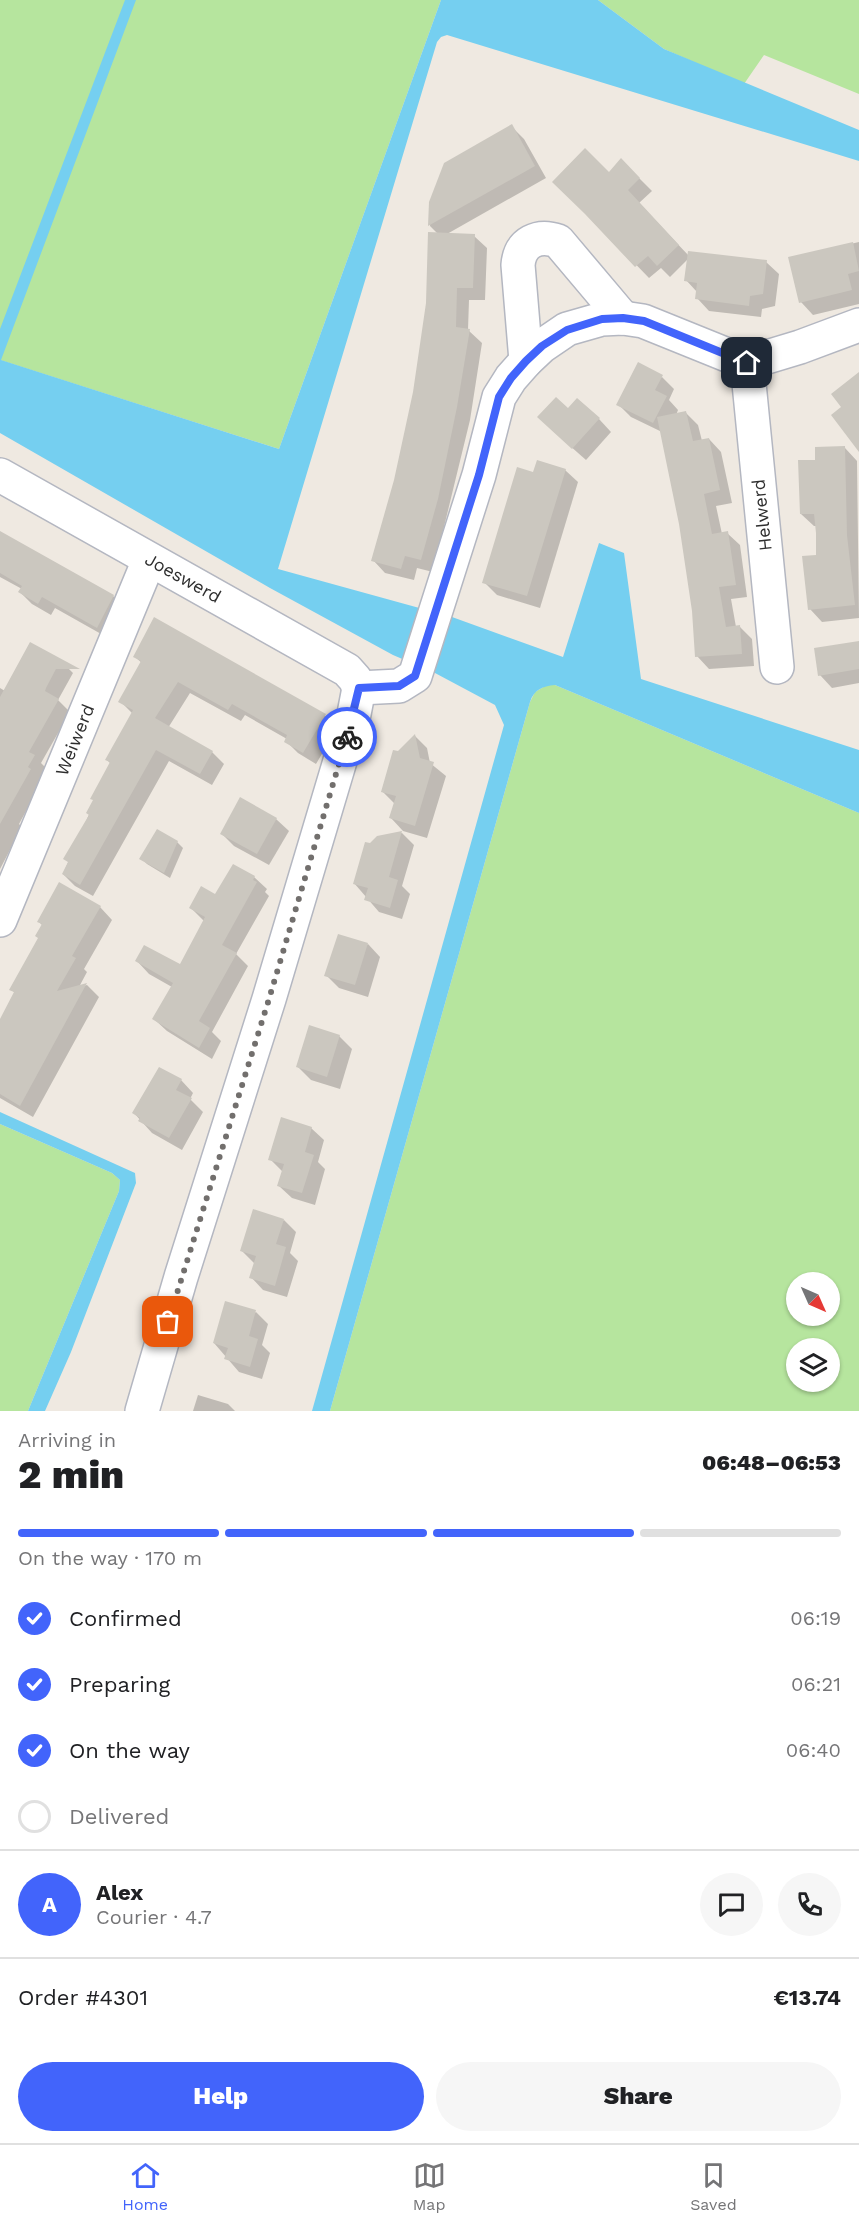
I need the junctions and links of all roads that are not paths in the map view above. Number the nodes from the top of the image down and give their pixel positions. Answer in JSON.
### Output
{"nodes":[{"id":1,"x":623,"y":318,"type":"junction"},
{"id":2,"x":859,"y":325,"type":"edge"},
{"id":3,"x":526,"y":361,"type":"junction"},
{"id":4,"x":747,"y":363,"type":"junction"},
{"id":5,"x":0,"y":476,"type":"edge"},
{"id":6,"x":149,"y":560,"type":"junction"},
{"id":7,"x":777,"y":668,"type":"dead end"},
{"id":8,"x":359,"y":688,"type":"junction"},
{"id":9,"x":0,"y":920,"type":"edge"},
{"id":10,"x":142,"y":1411,"type":"edge"}],
"edges":[{"from":1,"to":3,"type":"street"},
{"from":1,"to":3,"type":"street"},
{"from":1,"to":4,"type":"street"},
{"from":2,"to":4,"type":"street"},
{"from":3,"to":8,"type":"street"},
{"from":4,"to":7,"type":"street","name":"Helwerd"},
{"from":5,"to":6,"type":"street","name":"Joeswerd"},
{"from":6,"to":8,"type":"street","name":"Joeswerd"},
{"from":6,"to":9,"type":"street","name":"Weiwerd"},
{"from":8,"to":10,"type":"street"}]}
